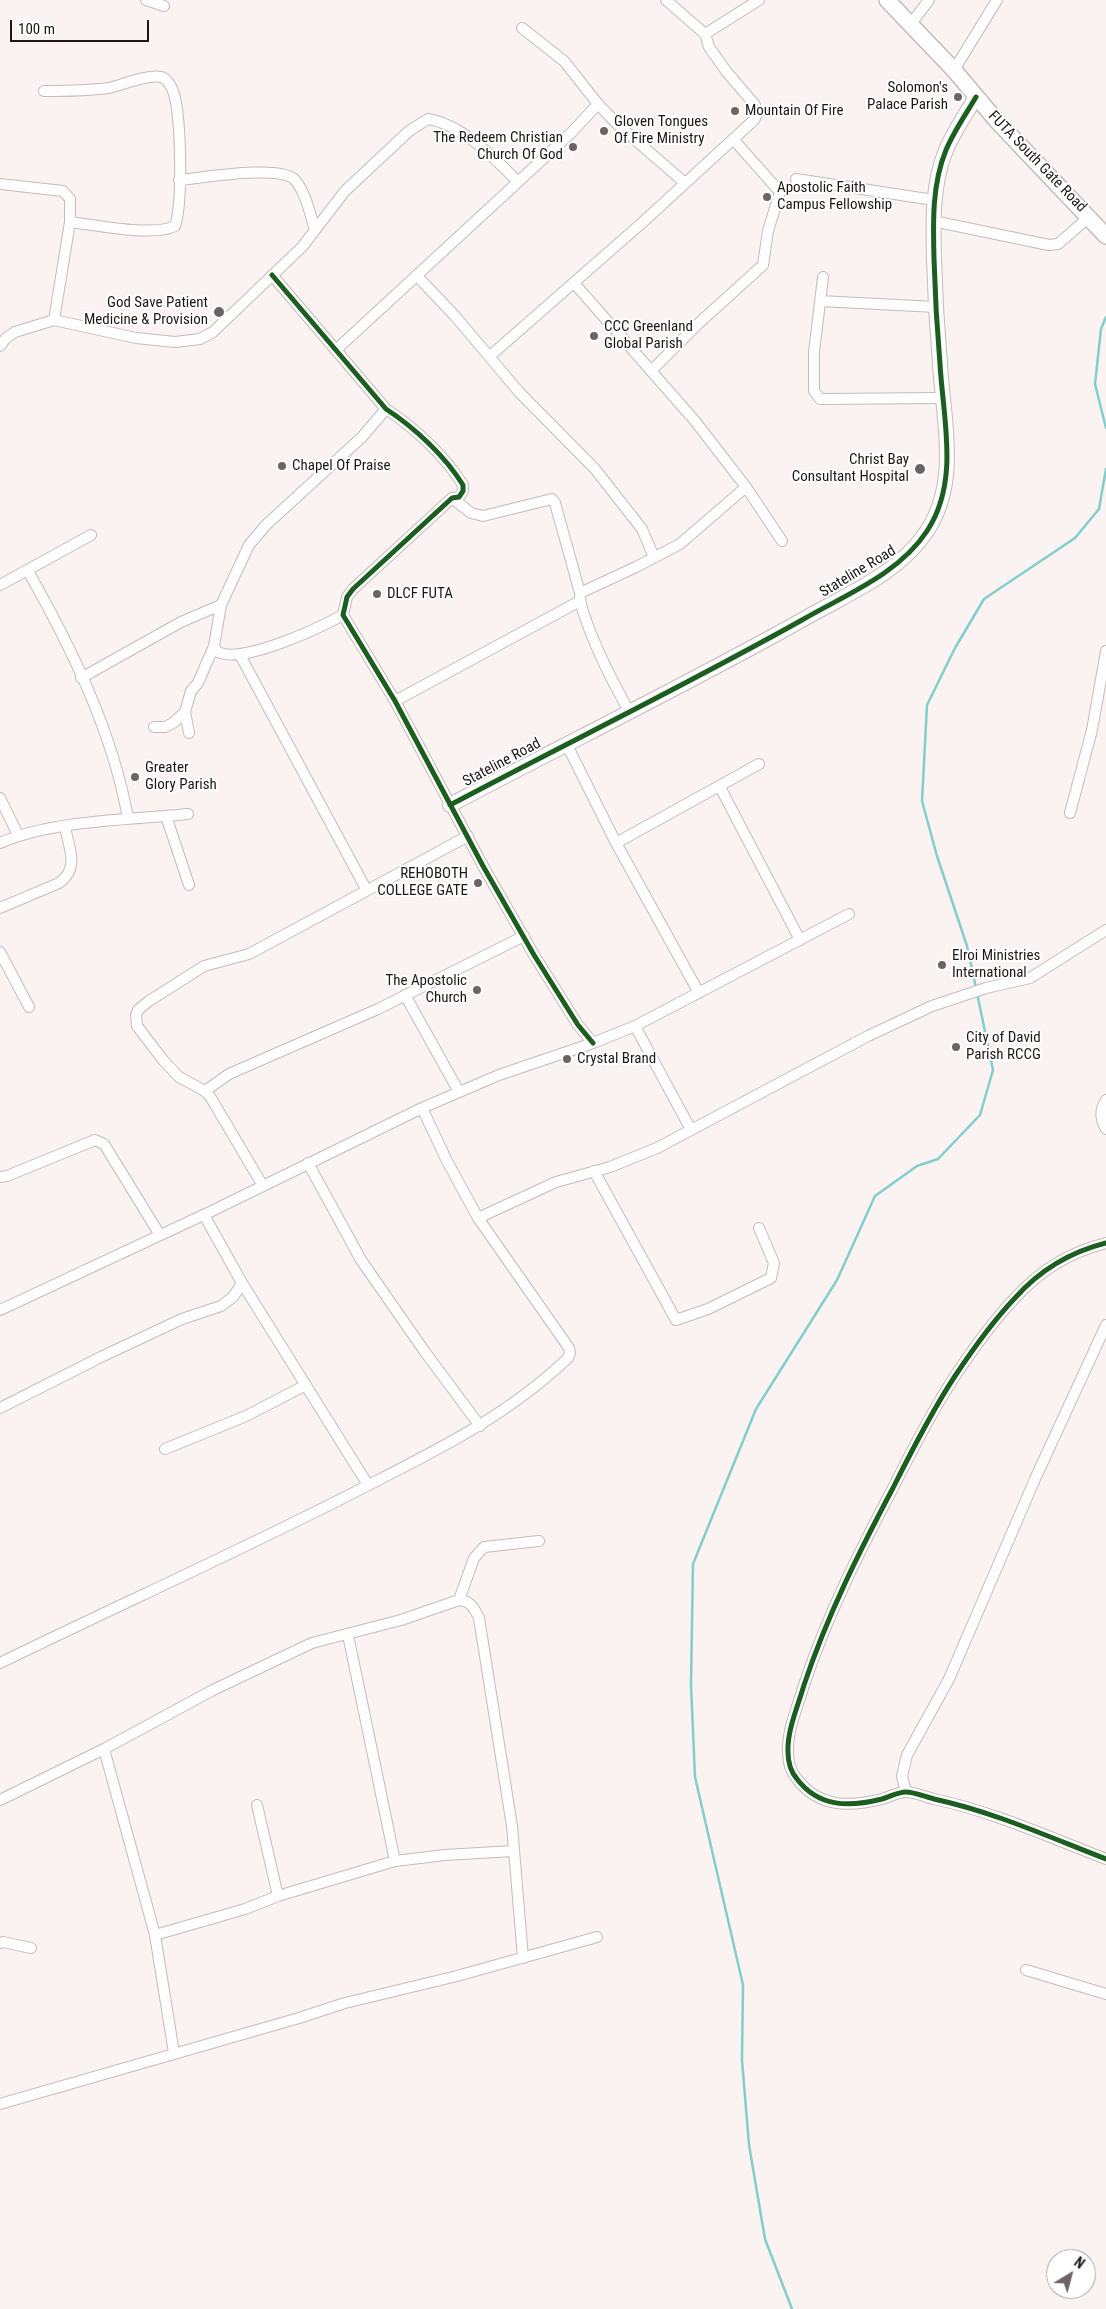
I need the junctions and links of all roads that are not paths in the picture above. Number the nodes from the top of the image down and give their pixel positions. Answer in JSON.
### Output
{"nodes":[{"id":1,"x":146,"y":0,"type":"edge"},
{"id":2,"x":666,"y":0,"type":"edge"},
{"id":3,"x":759,"y":0,"type":"edge"},
{"id":4,"x":887,"y":0,"type":"edge"},
{"id":5,"x":929,"y":0,"type":"edge"},
{"id":6,"x":997,"y":0,"type":"edge"},
{"id":7,"x":164,"y":6,"type":"dead end"},
{"id":8,"x":910,"y":25,"type":"junction"},
{"id":9,"x":522,"y":28,"type":"dead end"},
{"id":10,"x":705,"y":34,"type":"junction"},
{"id":11,"x":954,"y":70,"type":"junction"},
{"id":12,"x":44,"y":91,"type":"dead end"},
{"id":13,"x":976,"y":97,"type":"junction"},
{"id":14,"x":598,"y":104,"type":"junction"},
{"id":15,"x":733,"y":139,"type":"junction"},
{"id":16,"x":796,"y":179,"type":"dead end"},
{"id":17,"x":179,"y":180,"type":"junction"},
{"id":18,"x":518,"y":182,"type":"junction"},
{"id":19,"x":685,"y":183,"type":"junction"},
{"id":20,"x":0,"y":184,"type":"edge"},
{"id":21,"x":934,"y":200,"type":"junction"},
{"id":22,"x":1089,"y":217,"type":"junction"},
{"id":23,"x":933,"y":221,"type":"junction"},
{"id":24,"x":70,"y":222,"type":"junction"},
{"id":25,"x":315,"y":230,"type":"junction"},
{"id":26,"x":1106,"y":236,"type":"edge"},
{"id":27,"x":272,"y":275,"type":"junction"},
{"id":28,"x":418,"y":276,"type":"junction"},
{"id":29,"x":823,"y":277,"type":"dead end"},
{"id":30,"x":574,"y":283,"type":"junction"},
{"id":31,"x":820,"y":301,"type":"junction"},
{"id":32,"x":936,"y":307,"type":"junction"},
{"id":33,"x":54,"y":320,"type":"junction"},
{"id":34,"x":0,"y":346,"type":"edge"},
{"id":35,"x":337,"y":349,"type":"junction"},
{"id":36,"x":490,"y":356,"type":"junction"},
{"id":37,"x":652,"y":371,"type":"junction"},
{"id":38,"x":942,"y":398,"type":"junction"},
{"id":39,"x":386,"y":410,"type":"junction"},
{"id":40,"x":746,"y":487,"type":"junction"},
{"id":41,"x":452,"y":498,"type":"junction"},
{"id":42,"x":92,"y":535,"type":"dead end"},
{"id":43,"x":782,"y":541,"type":"dead end"},
{"id":44,"x":654,"y":557,"type":"junction"},
{"id":45,"x":28,"y":571,"type":"junction"},
{"id":46,"x":0,"y":585,"type":"edge"},
{"id":47,"x":580,"y":597,"type":"junction"},
{"id":48,"x":221,"y":605,"type":"junction"},
{"id":49,"x":343,"y":615,"type":"junction"},
{"id":50,"x":214,"y":646,"type":"junction"},
{"id":51,"x":1106,"y":651,"type":"edge"},
{"id":52,"x":240,"y":654,"type":"junction"},
{"id":53,"x":82,"y":678,"type":"junction"},
{"id":54,"x":394,"y":702,"type":"junction"},
{"id":55,"x":629,"y":711,"type":"junction"},
{"id":56,"x":185,"y":712,"type":"junction"},
{"id":57,"x":154,"y":727,"type":"dead end"},
{"id":58,"x":189,"y":733,"type":"dead end"},
{"id":59,"x":566,"y":743,"type":"junction"},
{"id":60,"x":759,"y":764,"type":"dead end"},
{"id":61,"x":720,"y":786,"type":"junction"},
{"id":62,"x":0,"y":798,"type":"edge"},
{"id":63,"x":450,"y":805,"type":"junction"},
{"id":64,"x":1070,"y":813,"type":"dead end"},
{"id":65,"x":188,"y":814,"type":"dead end"},
{"id":66,"x":166,"y":816,"type":"junction"},
{"id":67,"x":128,"y":818,"type":"junction"},
{"id":68,"x":65,"y":827,"type":"junction"},
{"id":69,"x":18,"y":835,"type":"junction"},
{"id":70,"x":468,"y":836,"type":"junction"},
{"id":71,"x":0,"y":843,"type":"edge"},
{"id":72,"x":616,"y":843,"type":"junction"},
{"id":73,"x":189,"y":885,"type":"dead end"},
{"id":74,"x":366,"y":889,"type":"junction"},
{"id":75,"x":0,"y":908,"type":"edge"},
{"id":76,"x":849,"y":914,"type":"dead end"},
{"id":77,"x":1106,"y":930,"type":"edge"},
{"id":78,"x":524,"y":936,"type":"junction"},
{"id":79,"x":800,"y":940,"type":"junction"},
{"id":80,"x":0,"y":952,"type":"edge"},
{"id":81,"x":699,"y":993,"type":"junction"},
{"id":82,"x":405,"y":995,"type":"junction"},
{"id":83,"x":29,"y":1007,"type":"dead end"},
{"id":84,"x":635,"y":1026,"type":"junction"},
{"id":85,"x":593,"y":1043,"type":"junction"},
{"id":86,"x":205,"y":1091,"type":"junction"},
{"id":87,"x":459,"y":1092,"type":"junction"},
{"id":88,"x":1106,"y":1100,"type":"edge"},
{"id":89,"x":422,"y":1108,"type":"junction"},
{"id":90,"x":1106,"y":1128,"type":"edge"},
{"id":91,"x":691,"y":1130,"type":"junction"},
{"id":92,"x":308,"y":1163,"type":"junction"},
{"id":93,"x":594,"y":1171,"type":"junction"},
{"id":94,"x":0,"y":1177,"type":"edge"},
{"id":95,"x":263,"y":1186,"type":"junction"},
{"id":96,"x":204,"y":1215,"type":"junction"},
{"id":97,"x":478,"y":1218,"type":"junction"},
{"id":98,"x":759,"y":1228,"type":"dead end"},
{"id":99,"x":160,"y":1236,"type":"junction"},
{"id":100,"x":1106,"y":1243,"type":"edge"},
{"id":101,"x":242,"y":1282,"type":"junction"},
{"id":102,"x":0,"y":1310,"type":"edge"},
{"id":103,"x":1106,"y":1325,"type":"edge"},
{"id":104,"x":306,"y":1385,"type":"junction"},
{"id":105,"x":0,"y":1408,"type":"edge"},
{"id":106,"x":480,"y":1426,"type":"junction"},
{"id":107,"x":166,"y":1449,"type":"dead end"},
{"id":108,"x":368,"y":1485,"type":"junction"},
{"id":109,"x":539,"y":1541,"type":"dead end"},
{"id":110,"x":459,"y":1600,"type":"junction"},
{"id":111,"x":348,"y":1635,"type":"junction"},
{"id":112,"x":0,"y":1663,"type":"edge"},
{"id":113,"x":104,"y":1749,"type":"junction"},
{"id":114,"x":906,"y":1792,"type":"junction"},
{"id":115,"x":0,"y":1800,"type":"edge"},
{"id":116,"x":257,"y":1805,"type":"dead end"},
{"id":117,"x":513,"y":1851,"type":"junction"},
{"id":118,"x":1106,"y":1859,"type":"edge"},
{"id":119,"x":396,"y":1861,"type":"junction"},
{"id":120,"x":278,"y":1896,"type":"junction"},
{"id":121,"x":155,"y":1935,"type":"junction"},
{"id":122,"x":597,"y":1937,"type":"dead end"},
{"id":123,"x":0,"y":1943,"type":"edge"},
{"id":124,"x":31,"y":1948,"type":"dead end"},
{"id":125,"x":523,"y":1958,"type":"junction"},
{"id":126,"x":1026,"y":1970,"type":"dead end"},
{"id":127,"x":1106,"y":1994,"type":"edge"},
{"id":128,"x":174,"y":2053,"type":"junction"},
{"id":129,"x":0,"y":2104,"type":"edge"}],
"edges":[{"from":1,"to":7,"type":"street"},
{"from":2,"to":10,"type":"street"},
{"from":3,"to":10,"type":"street"},
{"from":4,"to":8,"type":"main road","name":"FUTA South Gate Road"},
{"from":5,"to":8,"type":"street"},
{"from":6,"to":11,"type":"street"},
{"from":8,"to":11,"type":"main road","name":"FUTA South Gate Road"},
{"from":9,"to":14,"type":"street"},
{"from":10,"to":15,"type":"street"},
{"from":11,"to":13,"type":"main road","name":"FUTA South Gate Road"},
{"from":12,"to":17,"type":"street"},
{"from":13,"to":21,"type":"street","name":"Stateline Road"},
{"from":13,"to":22,"type":"main road","name":"FUTA South Gate Road"},
{"from":14,"to":18,"type":"street"},
{"from":14,"to":19,"type":"street"},
{"from":15,"to":19,"type":"street"},
{"from":15,"to":37,"type":"street"},
{"from":16,"to":21,"type":"street"},
{"from":17,"to":24,"type":"street"},
{"from":17,"to":25,"type":"street"},
{"from":18,"to":25,"type":"street"},
{"from":18,"to":28,"type":"street"},
{"from":19,"to":30,"type":"street"},
{"from":20,"to":24,"type":"street"},
{"from":21,"to":23,"type":"street","name":"Stateline Road"},
{"from":22,"to":23,"type":"street"},
{"from":22,"to":26,"type":"main road","name":"FUTA South Gate Road"},
{"from":23,"to":32,"type":"street","name":"Stateline Road"},
{"from":24,"to":33,"type":"street"},
{"from":25,"to":27,"type":"street"},
{"from":27,"to":33,"type":"street"},
{"from":27,"to":35,"type":"street"},
{"from":28,"to":35,"type":"street"},
{"from":28,"to":36,"type":"street"},
{"from":29,"to":31,"type":"street"},
{"from":30,"to":36,"type":"street"},
{"from":30,"to":37,"type":"street"},
{"from":31,"to":32,"type":"street"},
{"from":31,"to":38,"type":"street"},
{"from":32,"to":38,"type":"street","name":"Stateline Road"},
{"from":33,"to":34,"type":"street"},
{"from":35,"to":39,"type":"street"},
{"from":36,"to":44,"type":"street"},
{"from":37,"to":40,"type":"street"},
{"from":38,"to":55,"type":"street","name":"Stateline Road"},
{"from":39,"to":41,"type":"street"},
{"from":39,"to":48,"type":"street"},
{"from":40,"to":43,"type":"street"},
{"from":40,"to":44,"type":"street"},
{"from":41,"to":47,"type":"street"},
{"from":41,"to":49,"type":"street"},
{"from":42,"to":45,"type":"street"},
{"from":44,"to":47,"type":"street"},
{"from":45,"to":46,"type":"street"},
{"from":45,"to":53,"type":"street"},
{"from":47,"to":54,"type":"street"},
{"from":47,"to":55,"type":"street"},
{"from":48,"to":50,"type":"street"},
{"from":48,"to":53,"type":"street"},
{"from":49,"to":52,"type":"street"},
{"from":49,"to":54,"type":"street"},
{"from":50,"to":52,"type":"street"},
{"from":50,"to":56,"type":"street"},
{"from":51,"to":64,"type":"street"},
{"from":52,"to":74,"type":"street"},
{"from":53,"to":67,"type":"street"},
{"from":54,"to":63,"type":"street"},
{"from":55,"to":59,"type":"street","name":"Stateline Road"},
{"from":56,"to":57,"type":"street"},
{"from":56,"to":58,"type":"street"},
{"from":59,"to":63,"type":"street","name":"Stateline Road"},
{"from":59,"to":72,"type":"street"},
{"from":60,"to":61,"type":"street"},
{"from":61,"to":72,"type":"street"},
{"from":61,"to":79,"type":"street"},
{"from":62,"to":69,"type":"street"},
{"from":63,"to":70,"type":"street"},
{"from":65,"to":66,"type":"street"},
{"from":66,"to":67,"type":"street"},
{"from":66,"to":73,"type":"street"},
{"from":67,"to":68,"type":"street"},
{"from":68,"to":69,"type":"street"},
{"from":68,"to":75,"type":"street"},
{"from":69,"to":71,"type":"street"},
{"from":70,"to":74,"type":"street"},
{"from":70,"to":78,"type":"street"},
{"from":72,"to":81,"type":"street"},
{"from":74,"to":86,"type":"street"},
{"from":76,"to":79,"type":"street"},
{"from":77,"to":91,"type":"street"},
{"from":78,"to":82,"type":"street"},
{"from":78,"to":85,"type":"street"},
{"from":79,"to":81,"type":"street"},
{"from":80,"to":83,"type":"street"},
{"from":81,"to":84,"type":"street"},
{"from":82,"to":86,"type":"street"},
{"from":82,"to":87,"type":"street"},
{"from":84,"to":85,"type":"street"},
{"from":84,"to":91,"type":"street"},
{"from":85,"to":87,"type":"street"},
{"from":86,"to":95,"type":"street"},
{"from":87,"to":89,"type":"street"},
{"from":88,"to":90,"type":"street"},
{"from":89,"to":92,"type":"street"},
{"from":89,"to":97,"type":"street"},
{"from":91,"to":93,"type":"street"},
{"from":92,"to":95,"type":"street"},
{"from":92,"to":106,"type":"street"},
{"from":93,"to":97,"type":"street"},
{"from":93,"to":98,"type":"street"},
{"from":94,"to":99,"type":"street"},
{"from":95,"to":96,"type":"street"},
{"from":96,"to":99,"type":"street"},
{"from":96,"to":101,"type":"street"},
{"from":97,"to":106,"type":"street"},
{"from":99,"to":102,"type":"street"},
{"from":100,"to":114,"type":"street"},
{"from":101,"to":104,"type":"street"},
{"from":101,"to":105,"type":"street"},
{"from":103,"to":114,"type":"street"},
{"from":104,"to":107,"type":"street"},
{"from":104,"to":108,"type":"street"},
{"from":106,"to":108,"type":"street"},
{"from":108,"to":112,"type":"street"},
{"from":109,"to":110,"type":"street"},
{"from":110,"to":111,"type":"street"},
{"from":110,"to":117,"type":"street"},
{"from":111,"to":113,"type":"street"},
{"from":111,"to":119,"type":"street"},
{"from":113,"to":115,"type":"street"},
{"from":113,"to":121,"type":"street"},
{"from":114,"to":118,"type":"street"},
{"from":116,"to":120,"type":"street"},
{"from":117,"to":119,"type":"street"},
{"from":117,"to":125,"type":"street"},
{"from":119,"to":120,"type":"street"},
{"from":120,"to":121,"type":"street"},
{"from":121,"to":128,"type":"street"},
{"from":122,"to":125,"type":"street"},
{"from":123,"to":124,"type":"street"},
{"from":125,"to":128,"type":"street"},
{"from":126,"to":127,"type":"street"},
{"from":128,"to":129,"type":"street"}]}
